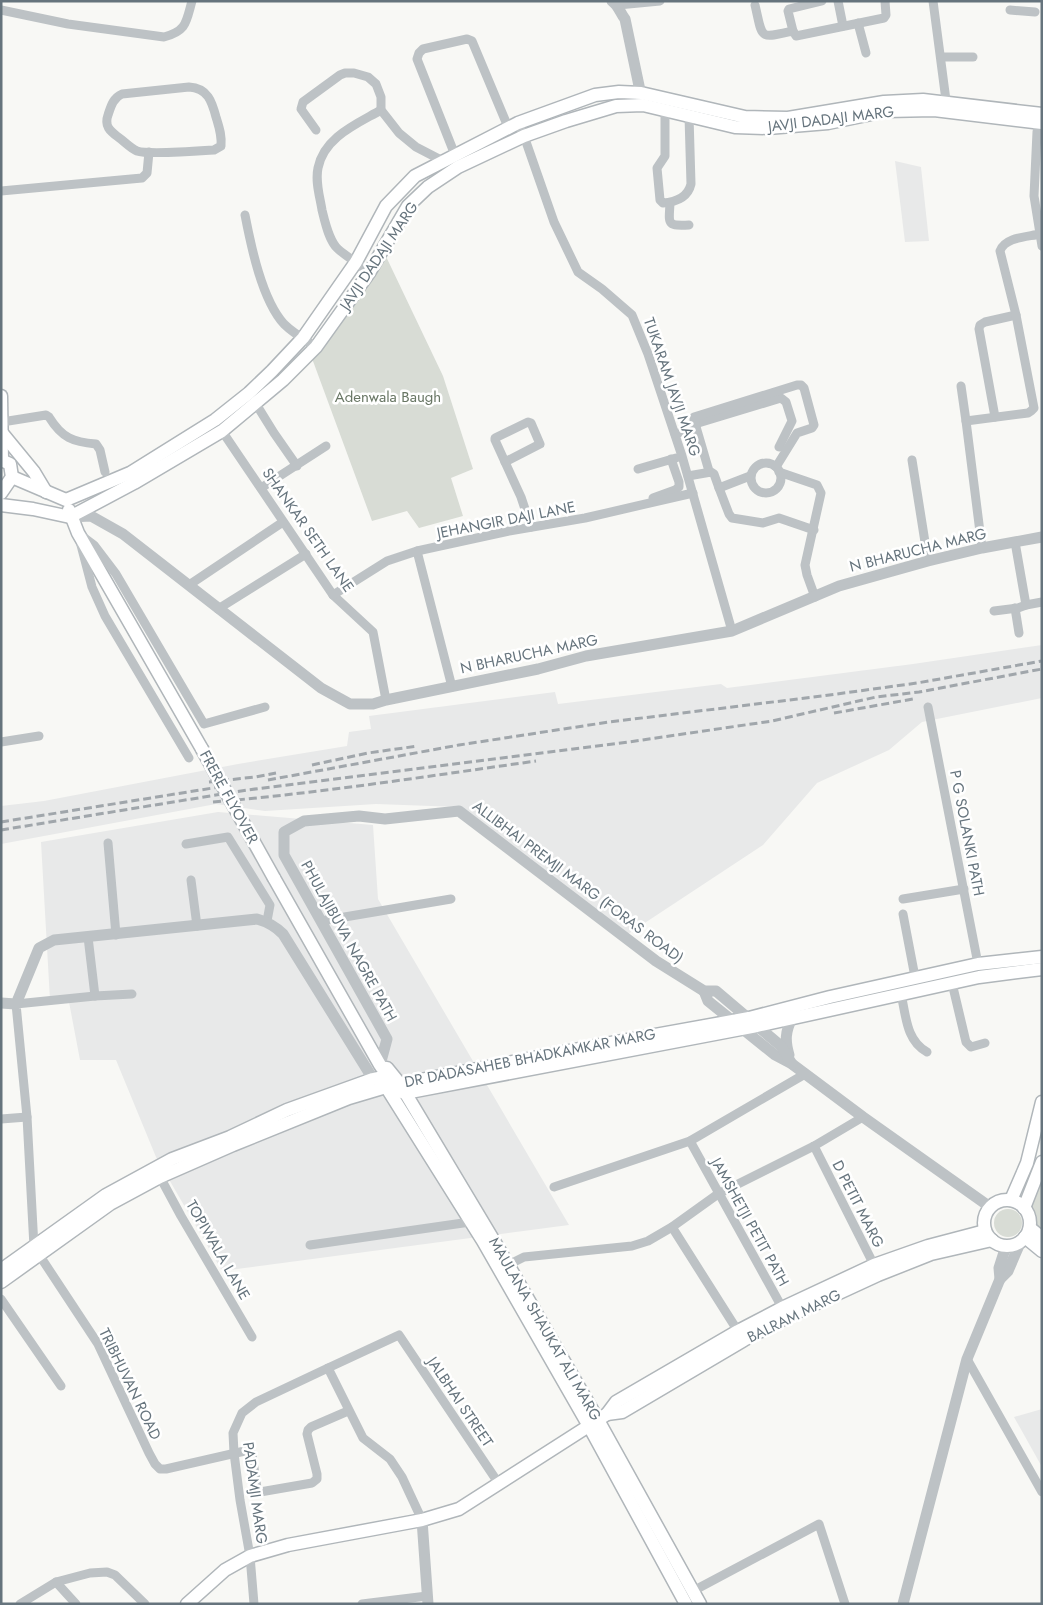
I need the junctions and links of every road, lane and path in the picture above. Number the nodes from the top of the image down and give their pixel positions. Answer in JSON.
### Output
{"nodes":[{"id":1,"x":192,"y":1,"type":"edge"},
{"id":2,"x":660,"y":1,"type":"edge"},
{"id":3,"x":822,"y":1,"type":"edge"},
{"id":4,"x":838,"y":1,"type":"edge"},
{"id":5,"x":885,"y":1,"type":"edge"},
{"id":6,"x":933,"y":1,"type":"edge"},
{"id":7,"x":755,"y":6,"type":"dead end"},
{"id":8,"x":1023,"y":6,"type":"edge"},
{"id":9,"x":617,"y":7,"type":"edge"},
{"id":10,"x":1,"y":10,"type":"edge"},
{"id":11,"x":1010,"y":10,"type":"dead end"},
{"id":12,"x":1035,"y":12,"type":"dead end"},
{"id":13,"x":858,"y":23,"type":"junction"},
{"id":14,"x":843,"y":26,"type":"junction"},
{"id":15,"x":793,"y":31,"type":"junction"},
{"id":16,"x":866,"y":53,"type":"dead end"},
{"id":17,"x":941,"y":57,"type":"junction"},
{"id":18,"x":973,"y":57,"type":"dead end"},
{"id":19,"x":638,"y":99,"type":"junction"},
{"id":20,"x":947,"y":107,"type":"junction"},
{"id":21,"x":381,"y":110,"type":"junction"},
{"id":22,"x":665,"y":110,"type":"junction"},
{"id":23,"x":689,"y":116,"type":"junction"},
{"id":24,"x":1041,"y":118,"type":"edge"},
{"id":25,"x":768,"y":123,"type":"junction"},
{"id":26,"x":513,"y":125,"type":"junction"},
{"id":27,"x":316,"y":130,"type":"dead end"},
{"id":28,"x":524,"y":136,"type":"junction"},
{"id":29,"x":149,"y":152,"type":"junction"},
{"id":30,"x":455,"y":155,"type":"junction"},
{"id":31,"x":443,"y":161,"type":"junction"},
{"id":32,"x":1,"y":191,"type":"edge"},
{"id":33,"x":670,"y":202,"type":"junction"},
{"id":34,"x":244,"y":215,"type":"dead end"},
{"id":35,"x":1040,"y":218,"type":"edge"},
{"id":36,"x":689,"y":225,"type":"dead end"},
{"id":37,"x":1040,"y":234,"type":"junction"},
{"id":38,"x":1042,"y":246,"type":"edge"},
{"id":39,"x":356,"y":262,"type":"junction"},
{"id":40,"x":369,"y":272,"type":"junction"},
{"id":41,"x":1016,"y":316,"type":"junction"},
{"id":42,"x":303,"y":338,"type":"junction"},
{"id":43,"x":316,"y":347,"type":"junction"},
{"id":44,"x":284,"y":358,"type":"junction"},
{"id":45,"x":295,"y":366,"type":"junction"},
{"id":46,"x":961,"y":386,"type":"dead end"},
{"id":47,"x":1,"y":396,"type":"edge"},
{"id":48,"x":253,"y":398,"type":"junction"},
{"id":49,"x":995,"y":417,"type":"junction"},
{"id":50,"x":966,"y":421,"type":"junction"},
{"id":51,"x":696,"y":426,"type":"junction"},
{"id":52,"x":2,"y":428,"type":"edge"},
{"id":53,"x":222,"y":431,"type":"junction"},
{"id":54,"x":675,"y":434,"type":"junction"},
{"id":55,"x":326,"y":446,"type":"dead end"},
{"id":56,"x":779,"y":447,"type":"dead end"},
{"id":57,"x":682,"y":456,"type":"junction"},
{"id":58,"x":671,"y":459,"type":"junction"},
{"id":59,"x":2,"y":460,"type":"edge"},
{"id":60,"x":912,"y":460,"type":"dead end"},
{"id":61,"x":505,"y":462,"type":"junction"},
{"id":62,"x":297,"y":466,"type":"junction"},
{"id":63,"x":638,"y":469,"type":"dead end"},
{"id":64,"x":778,"y":469,"type":"junction"},
{"id":65,"x":709,"y":471,"type":"junction"},
{"id":66,"x":105,"y":472,"type":"dead end"},
{"id":67,"x":688,"y":476,"type":"junction"},
{"id":68,"x":750,"y":476,"type":"junction"},
{"id":69,"x":12,"y":477,"type":"junction"},
{"id":70,"x":679,"y":487,"type":"junction"},
{"id":71,"x":261,"y":488,"type":"junction"},
{"id":72,"x":719,"y":488,"type":"junction"},
{"id":73,"x":46,"y":492,"type":"junction"},
{"id":74,"x":1,"y":493,"type":"edge"},
{"id":75,"x":693,"y":493,"type":"junction"},
{"id":76,"x":66,"y":500,"type":"junction"},
{"id":77,"x":653,"y":503,"type":"junction"},
{"id":78,"x":1,"y":505,"type":"edge"},
{"id":79,"x":70,"y":517,"type":"junction"},
{"id":80,"x":283,"y":522,"type":"junction"},
{"id":81,"x":531,"y":527,"type":"junction"},
{"id":82,"x":814,"y":530,"type":"junction"},
{"id":83,"x":78,"y":533,"type":"junction"},
{"id":84,"x":1042,"y":537,"type":"edge"},
{"id":85,"x":1015,"y":542,"type":"junction"},
{"id":86,"x":982,"y":548,"type":"junction"},
{"id":87,"x":417,"y":551,"type":"junction"},
{"id":88,"x":306,"y":554,"type":"junction"},
{"id":89,"x":928,"y":561,"type":"junction"},
{"id":90,"x":188,"y":585,"type":"junction"},
{"id":91,"x":333,"y":594,"type":"junction"},
{"id":92,"x":814,"y":597,"type":"junction"},
{"id":93,"x":1042,"y":602,"type":"edge"},
{"id":94,"x":1026,"y":605,"type":"junction"},
{"id":95,"x":1015,"y":608,"type":"junction"},
{"id":96,"x":218,"y":609,"type":"junction"},
{"id":97,"x":994,"y":612,"type":"dead end"},
{"id":98,"x":732,"y":631,"type":"junction"},
{"id":99,"x":1019,"y":633,"type":"dead end"},
{"id":100,"x":452,"y":687,"type":"junction"},
{"id":101,"x":386,"y":700,"type":"junction"},
{"id":102,"x":265,"y":707,"type":"dead end"},
{"id":103,"x":928,"y":707,"type":"dead end"},
{"id":104,"x":39,"y":736,"type":"dead end"},
{"id":105,"x":1,"y":742,"type":"edge"},
{"id":106,"x":188,"y":758,"type":"dead end"},
{"id":107,"x":284,"y":832,"type":"joint"},
{"id":108,"x":108,"y":843,"type":"dead end"},
{"id":109,"x":186,"y":844,"type":"dead end"},
{"id":110,"x":191,"y":880,"type":"dead end"},
{"id":111,"x":964,"y":889,"type":"junction"},
{"id":112,"x":450,"y":899,"type":"dead end"},
{"id":113,"x":903,"y":899,"type":"dead end"},
{"id":114,"x":903,"y":914,"type":"dead end"},
{"id":115,"x":267,"y":921,"type":"junction"},
{"id":116,"x":321,"y":921,"type":"junction"},
{"id":117,"x":197,"y":926,"type":"junction"},
{"id":118,"x":116,"y":935,"type":"junction"},
{"id":119,"x":88,"y":937,"type":"junction"},
{"id":120,"x":1042,"y":957,"type":"edge"},
{"id":121,"x":978,"y":964,"type":"junction"},
{"id":122,"x":1042,"y":969,"type":"edge"},
{"id":123,"x":915,"y":977,"type":"dead end"},
{"id":124,"x":952,"y":983,"type":"junction"},
{"id":125,"x":132,"y":994,"type":"dead end"},
{"id":126,"x":901,"y":994,"type":"junction"},
{"id":127,"x":95,"y":996,"type":"junction"},
{"id":128,"x":1,"y":1003,"type":"edge"},
{"id":129,"x":16,"y":1004,"type":"junction"},
{"id":130,"x":792,"y":1018,"type":"junction"},
{"id":131,"x":745,"y":1023,"type":"junction"},
{"id":132,"x":985,"y":1043,"type":"dead end"},
{"id":133,"x":927,"y":1052,"type":"dead end"},
{"id":134,"x":792,"y":1064,"type":"junction"},
{"id":135,"x":380,"y":1073,"type":"junction"},
{"id":136,"x":805,"y":1074,"type":"junction"},
{"id":137,"x":402,"y":1089,"type":"junction"},
{"id":138,"x":1042,"y":1102,"type":"edge"},
{"id":139,"x":27,"y":1117,"type":"junction"},
{"id":140,"x":863,"y":1117,"type":"junction"},
{"id":141,"x":1,"y":1119,"type":"edge"},
{"id":142,"x":690,"y":1141,"type":"junction"},
{"id":143,"x":814,"y":1146,"type":"junction"},
{"id":144,"x":1027,"y":1163,"type":"junction"},
{"id":145,"x":1041,"y":1165,"type":"edge"},
{"id":146,"x":160,"y":1177,"type":"junction"},
{"id":147,"x":554,"y":1187,"type":"dead end"},
{"id":148,"x":718,"y":1194,"type":"junction"},
{"id":149,"x":1011,"y":1200,"type":"junction"},
{"id":150,"x":990,"y":1208,"type":"junction"},
{"id":151,"x":1024,"y":1208,"type":"junction"},
{"id":152,"x":470,"y":1222,"type":"junction"},
{"id":153,"x":74,"y":1224,"type":"junction"},
{"id":154,"x":672,"y":1227,"type":"junction"},
{"id":155,"x":988,"y":1236,"type":"junction"},
{"id":156,"x":1025,"y":1236,"type":"junction"},
{"id":157,"x":1042,"y":1238,"type":"edge"},
{"id":158,"x":310,"y":1244,"type":"dead end"},
{"id":159,"x":1006,"y":1246,"type":"junction"},
{"id":160,"x":37,"y":1251,"type":"junction"},
{"id":161,"x":1042,"y":1251,"type":"edge"},
{"id":162,"x":508,"y":1265,"type":"junction"},
{"id":163,"x":1,"y":1270,"type":"edge"},
{"id":164,"x":876,"y":1270,"type":"junction"},
{"id":165,"x":1000,"y":1279,"type":"junction"},
{"id":166,"x":1,"y":1282,"type":"edge"},
{"id":167,"x":1,"y":1300,"type":"edge"},
{"id":168,"x":785,"y":1312,"type":"junction"},
{"id":169,"x":399,"y":1335,"type":"joint"},
{"id":170,"x":741,"y":1336,"type":"junction"},
{"id":171,"x":252,"y":1337,"type":"dead end"},
{"id":172,"x":967,"y":1359,"type":"junction"},
{"id":173,"x":328,"y":1368,"type":"junction"},
{"id":174,"x":61,"y":1386,"type":"dead end"},
{"id":175,"x":348,"y":1411,"type":"junction"},
{"id":176,"x":598,"y":1420,"type":"junction"},
{"id":177,"x":234,"y":1453,"type":"junction"},
{"id":178,"x":499,"y":1484,"type":"junction"},
{"id":179,"x":1042,"y":1492,"type":"edge"},
{"id":180,"x":422,"y":1520,"type":"junction"},
{"id":181,"x":250,"y":1556,"type":"junction"},
{"id":182,"x":56,"y":1582,"type":"junction"},
{"id":183,"x":693,"y":1591,"type":"junction"},
{"id":184,"x":427,"y":1600,"type":"edge"},
{"id":185,"x":20,"y":1604,"type":"edge"},
{"id":186,"x":76,"y":1604,"type":"edge"},
{"id":187,"x":145,"y":1604,"type":"edge"},
{"id":188,"x":186,"y":1604,"type":"edge"},
{"id":189,"x":254,"y":1604,"type":"edge"},
{"id":190,"x":362,"y":1604,"type":"edge"},
{"id":191,"x":686,"y":1604,"type":"edge"},
{"id":192,"x":700,"y":1604,"type":"edge"},
{"id":193,"x":845,"y":1604,"type":"edge"},
{"id":194,"x":903,"y":1604,"type":"edge"}],
"edges":[{"from":1,"to":10,"type":"street"},
{"from":2,"to":9,"type":"street"},
{"from":3,"to":15,"type":"street"},
{"from":4,"to":14,"type":"street"},
{"from":5,"to":13,"type":"street"},
{"from":6,"to":17,"type":"street"},
{"from":7,"to":15,"type":"street"},
{"from":8,"to":11,"type":"street"},
{"from":8,"to":12,"type":"street"},
{"from":9,"to":19,"type":"street"},
{"from":13,"to":14,"type":"street"},
{"from":13,"to":16,"type":"street"},
{"from":14,"to":15,"type":"street"},
{"from":17,"to":18,"type":"street"},
{"from":17,"to":20,"type":"street"},
{"from":19,"to":22,"type":"main road","name":"JAVJI DADAJI MARG"},
{"from":19,"to":25,"type":"main road","name":"JAVJI DADAJI MARG"},
{"from":19,"to":26,"type":"main road","name":"JAVJI DADAJI MARG"},
{"from":19,"to":28,"type":"main road","name":"JAVJI DADAJI MARG"},
{"from":20,"to":24,"type":"main road","name":"JAVJI DADAJI MARG"},
{"from":20,"to":25,"type":"main road","name":"JAVJI DADAJI MARG"},
{"from":21,"to":27,"type":"street"},
{"from":21,"to":31,"type":"street"},
{"from":21,"to":39,"type":"street"},
{"from":22,"to":23,"type":"main road","name":"JAVJI DADAJI MARG"},
{"from":22,"to":33,"type":"street"},
{"from":23,"to":25,"type":"main road","name":"JAVJI DADAJI MARG"},
{"from":23,"to":33,"type":"street"},
{"from":24,"to":35,"type":"street"},
{"from":26,"to":28,"type":"street","name":"TUKARAM JAVJI MARG"},
{"from":26,"to":30,"type":"main road","name":"JAVJI DADAJI MARG"},
{"from":26,"to":30,"type":"street","name":"TUKARAM JAVJI MARG"},
{"from":28,"to":40,"type":"main road","name":"JAVJI DADAJI MARG"},
{"from":28,"to":54,"type":"street","name":"TUKARAM JAVJI MARG"},
{"from":29,"to":29,"type":"street"},
{"from":29,"to":32,"type":"street"},
{"from":30,"to":31,"type":"main road","name":"JAVJI DADAJI MARG"},
{"from":31,"to":39,"type":"main road","name":"JAVJI DADAJI MARG"},
{"from":33,"to":36,"type":"street"},
{"from":34,"to":42,"type":"street"},
{"from":35,"to":37,"type":"street"},
{"from":37,"to":38,"type":"street"},
{"from":37,"to":41,"type":"street"},
{"from":39,"to":40,"type":"street"},
{"from":39,"to":42,"type":"main road","name":"JAVJI DADAJI MARG"},
{"from":40,"to":43,"type":"main road","name":"JAVJI DADAJI MARG"},
{"from":41,"to":49,"type":"street"},
{"from":41,"to":49,"type":"street"},
{"from":42,"to":43,"type":"street"},
{"from":42,"to":44,"type":"main road","name":"JAVJI DADAJI MARG"},
{"from":43,"to":45,"type":"main road","name":"JAVJI DADAJI MARG"},
{"from":44,"to":45,"type":"main road"},
{"from":44,"to":48,"type":"main road","name":"JAVJI DADAJI MARG"},
{"from":45,"to":48,"type":"main road","name":"JAVJI DADAJI MARG"},
{"from":46,"to":50,"type":"street"},
{"from":47,"to":52,"type":"main road"},
{"from":48,"to":53,"type":"main road","name":"JAVJI DADAJI MARG"},
{"from":48,"to":62,"type":"street"},
{"from":48,"to":76,"type":"main road","name":"JAVJI DADAJI MARG"},
{"from":49,"to":50,"type":"street"},
{"from":50,"to":86,"type":"street"},
{"from":51,"to":54,"type":"street"},
{"from":51,"to":56,"type":"street"},
{"from":51,"to":64,"type":"street"},
{"from":51,"to":65,"type":"street"},
{"from":52,"to":59,"type":"main road"},
{"from":52,"to":66,"type":"street"},
{"from":52,"to":73,"type":"main road"},
{"from":53,"to":71,"type":"street","name":"SHANKAR SETH LANE"},
{"from":53,"to":79,"type":"main road","name":"JAVJI DADAJI MARG"},
{"from":54,"to":57,"type":"street","name":"TUKARAM JAVJI MARG"},
{"from":55,"to":62,"type":"street"},
{"from":57,"to":58,"type":"street"},
{"from":57,"to":67,"type":"street","name":"TUKARAM JAVJI MARG"},
{"from":58,"to":63,"type":"street"},
{"from":58,"to":70,"type":"street"},
{"from":59,"to":69,"type":"main road"},
{"from":60,"to":89,"type":"street"},
{"from":61,"to":61,"type":"street"},
{"from":61,"to":81,"type":"street"},
{"from":62,"to":71,"type":"street"},
{"from":64,"to":68,"type":"street"},
{"from":64,"to":68,"type":"street"},
{"from":64,"to":82,"type":"street"},
{"from":65,"to":67,"type":"street"},
{"from":65,"to":72,"type":"street"},
{"from":67,"to":75,"type":"street","name":"TUKARAM JAVJI MARG"},
{"from":68,"to":72,"type":"street"},
{"from":69,"to":73,"type":"main road"},
{"from":69,"to":74,"type":"main road"},
{"from":70,"to":75,"type":"street"},
{"from":70,"to":77,"type":"street"},
{"from":71,"to":80,"type":"street","name":"SHANKAR SETH LANE"},
{"from":72,"to":82,"type":"street"},
{"from":73,"to":76,"type":"main road"},
{"from":75,"to":77,"type":"street","name":"JEHANGIR DAJI LANE"},
{"from":75,"to":98,"type":"street","name":"TUKARAM JAVJI MARG"},
{"from":76,"to":79,"type":"main road"},
{"from":77,"to":81,"type":"street","name":"JEHANGIR DAJI LANE"},
{"from":78,"to":79,"type":"main road"},
{"from":79,"to":83,"type":"main road"},
{"from":79,"to":90,"type":"street","name":"N BHARUCHA MARG"},
{"from":80,"to":88,"type":"street","name":"SHANKAR SETH LANE"},
{"from":80,"to":90,"type":"street"},
{"from":81,"to":87,"type":"street","name":"JEHANGIR DAJI LANE"},
{"from":82,"to":92,"type":"street"},
{"from":83,"to":102,"type":"street"},
{"from":83,"to":106,"type":"street"},
{"from":83,"to":135,"type":"main road","name":"FRERE FLYOVER","bridge":true},
{"from":84,"to":85,"type":"street","name":"N BHARUCHA MARG"},
{"from":85,"to":86,"type":"street","name":"N BHARUCHA MARG"},
{"from":85,"to":94,"type":"street"},
{"from":86,"to":89,"type":"street","name":"N BHARUCHA MARG"},
{"from":87,"to":91,"type":"street","name":"JEHANGIR DAJI LANE"},
{"from":87,"to":100,"type":"street"},
{"from":88,"to":91,"type":"street","name":"SHANKAR SETH LANE"},
{"from":88,"to":96,"type":"street"},
{"from":89,"to":92,"type":"street","name":"N BHARUCHA MARG"},
{"from":90,"to":96,"type":"street","name":"N BHARUCHA MARG"},
{"from":91,"to":101,"type":"street","name":"SHANKAR SETH LANE"},
{"from":92,"to":98,"type":"street","name":"N BHARUCHA MARG"},
{"from":93,"to":94,"type":"street"},
{"from":94,"to":95,"type":"street"},
{"from":95,"to":97,"type":"street"},
{"from":95,"to":99,"type":"street"},
{"from":96,"to":101,"type":"street","name":"N BHARUCHA MARG"},
{"from":98,"to":100,"type":"street","name":"N BHARUCHA MARG"},
{"from":100,"to":101,"type":"street","name":"N BHARUCHA MARG"},
{"from":103,"to":111,"type":"street","name":"P G SOLANKI PATH"},
{"from":104,"to":105,"type":"street"},
{"from":107,"to":116,"type":"street","name":"PHULAJIBUVA NAGRE PATH"},
{"from":107,"to":131,"type":"street","name":"ALLIBHAI PREMJI MARG (FORAS ROAD)"},
{"from":108,"to":118,"type":"street"},
{"from":109,"to":115,"type":"street"},
{"from":110,"to":117,"type":"street"},
{"from":111,"to":113,"type":"street"},
{"from":111,"to":121,"type":"street","name":"P G SOLANKI PATH"},
{"from":112,"to":116,"type":"street"},
{"from":114,"to":123,"type":"street"},
{"from":115,"to":117,"type":"street"},
{"from":115,"to":135,"type":"street"},
{"from":116,"to":135,"type":"street","name":"PHULAJIBUVA NAGRE PATH"},
{"from":117,"to":118,"type":"street"},
{"from":118,"to":119,"type":"street"},
{"from":119,"to":127,"type":"street"},
{"from":119,"to":129,"type":"street"},
{"from":120,"to":121,"type":"main road","name":"DR DADASAHEB BHADKAMKAR MARG"},
{"from":121,"to":131,"type":"main road","name":"DR DADASAHEB BHADKAMKAR MARG"},
{"from":122,"to":124,"type":"main road","name":"DR DADASAHEB BHADKAMKAR MARG"},
{"from":124,"to":126,"type":"main road","name":"DR DADASAHEB BHADKAMKAR MARG"},
{"from":124,"to":132,"type":"street"},
{"from":125,"to":127,"type":"street"},
{"from":126,"to":130,"type":"main road","name":"DR DADASAHEB BHADKAMKAR MARG"},
{"from":126,"to":133,"type":"street"},
{"from":127,"to":129,"type":"street"},
{"from":128,"to":129,"type":"street"},
{"from":129,"to":139,"type":"street"},
{"from":130,"to":131,"type":"main road","name":"DR DADASAHEB BHADKAMKAR MARG"},
{"from":130,"to":134,"type":"street"},
{"from":131,"to":134,"type":"street","name":"ALLIBHAI PREMJI MARG (FORAS ROAD)"},
{"from":131,"to":137,"type":"main road","name":"DR DADASAHEB BHADKAMKAR MARG"},
{"from":134,"to":136,"type":"street","name":"ALLIBHAI PREMJI MARG (FORAS ROAD)"},
{"from":135,"to":137,"type":"main road","name":"DR DADASAHEB BHADKAMKAR MARG"},
{"from":135,"to":137,"type":"main road","name":"MAULANA SHAUKAT ALI MARG"},
{"from":135,"to":146,"type":"main road","name":"DR DADASAHEB BHADKAMKAR MARG"},
{"from":135,"to":152,"type":"main road","name":"MAULANA SHAUKAT ALI MARG"},
{"from":135,"to":153,"type":"main road","name":"DR DADASAHEB BHADKAMKAR MARG"},
{"from":136,"to":140,"type":"street","name":"ALLIBHAI PREMJI MARG (FORAS ROAD)"},
{"from":136,"to":142,"type":"street"},
{"from":137,"to":162,"type":"main road","name":"MAULANA SHAUKAT ALI MARG"},
{"from":138,"to":144,"type":"main road"},
{"from":139,"to":141,"type":"street"},
{"from":139,"to":160,"type":"street"},
{"from":140,"to":143,"type":"street"},
{"from":140,"to":150,"type":"street","name":"ALLIBHAI PREMJI MARG (FORAS ROAD)"},
{"from":142,"to":147,"type":"street"},
{"from":142,"to":148,"type":"street","name":"JAMSHETJI PETIT PATH"},
{"from":143,"to":148,"type":"street"},
{"from":143,"to":164,"type":"street","name":"D PETIT MARG"},
{"from":144,"to":145,"type":"street"},
{"from":144,"to":149,"type":"main road"},
{"from":145,"to":151,"type":"main road"},
{"from":146,"to":153,"type":"main road","name":"DR DADASAHEB BHADKAMKAR MARG"},
{"from":146,"to":171,"type":"street","name":"TOPIWALA LANE"},
{"from":148,"to":154,"type":"street"},
{"from":148,"to":168,"type":"street","name":"JAMSHETJI PETIT PATH"},
{"from":149,"to":150,"type":"main road"},
{"from":149,"to":151,"type":"main road"},
{"from":150,"to":155,"type":"main road"},
{"from":151,"to":156,"type":"main road"},
{"from":152,"to":158,"type":"street"},
{"from":152,"to":176,"type":"main road","name":"MAULANA SHAUKAT ALI MARG"},
{"from":153,"to":160,"type":"main road","name":"DR DADASAHEB BHADKAMKAR MARG"},
{"from":154,"to":162,"type":"street"},
{"from":154,"to":170,"type":"street"},
{"from":155,"to":159,"type":"main road"},
{"from":155,"to":164,"type":"main road","name":"BALRAM MARG"},
{"from":156,"to":157,"type":"main road"},
{"from":156,"to":159,"type":"main road"},
{"from":156,"to":161,"type":"main road"},
{"from":156,"to":165,"type":"street"},
{"from":159,"to":165,"type":"street"},
{"from":160,"to":163,"type":"main road","name":"DR DADASAHEB BHADKAMKAR MARG"},
{"from":160,"to":166,"type":"main road","name":"DR DADASAHEB BHADKAMKAR MARG"},
{"from":160,"to":177,"type":"street","name":"TRIBHUVAN ROAD"},
{"from":162,"to":176,"type":"main road","name":"MAULANA SHAUKAT ALI MARG"},
{"from":164,"to":168,"type":"main road","name":"BALRAM MARG"},
{"from":165,"to":172,"type":"street"},
{"from":167,"to":174,"type":"street"},
{"from":168,"to":170,"type":"main road","name":"BALRAM MARG"},
{"from":169,"to":173,"type":"street","name":"PADAMJI MARG"},
{"from":169,"to":178,"type":"street","name":"JALBHAI STREET"},
{"from":170,"to":176,"type":"main road","name":"BALRAM MARG"},
{"from":172,"to":179,"type":"street"},
{"from":172,"to":194,"type":"street"},
{"from":173,"to":175,"type":"street"},
{"from":173,"to":177,"type":"street","name":"PADAMJI MARG"},
{"from":175,"to":177,"type":"street"},
{"from":175,"to":180,"type":"street"},
{"from":176,"to":178,"type":"main road","name":"BALRAM MARG"},
{"from":176,"to":183,"type":"main road","name":"MAULANA SHAUKAT ALI MARG"},
{"from":176,"to":191,"type":"main road","name":"MAULANA SHAUKAT ALI MARG"},
{"from":177,"to":181,"type":"street","name":"PADAMJI MARG"},
{"from":178,"to":180,"type":"main road","name":"BALRAM MARG"},
{"from":180,"to":181,"type":"main road","name":"BALRAM MARG"},
{"from":180,"to":184,"type":"street"},
{"from":181,"to":188,"type":"main road","name":"BALRAM MARG"},
{"from":181,"to":189,"type":"street","name":"PADAMJI MARG"},
{"from":182,"to":185,"type":"street"},
{"from":182,"to":186,"type":"street"},
{"from":182,"to":187,"type":"street"},
{"from":183,"to":192,"type":"main road","name":"MAULANA SHAUKAT ALI MARG"},
{"from":183,"to":193,"type":"street"},
{"from":184,"to":190,"type":"street"}]}
